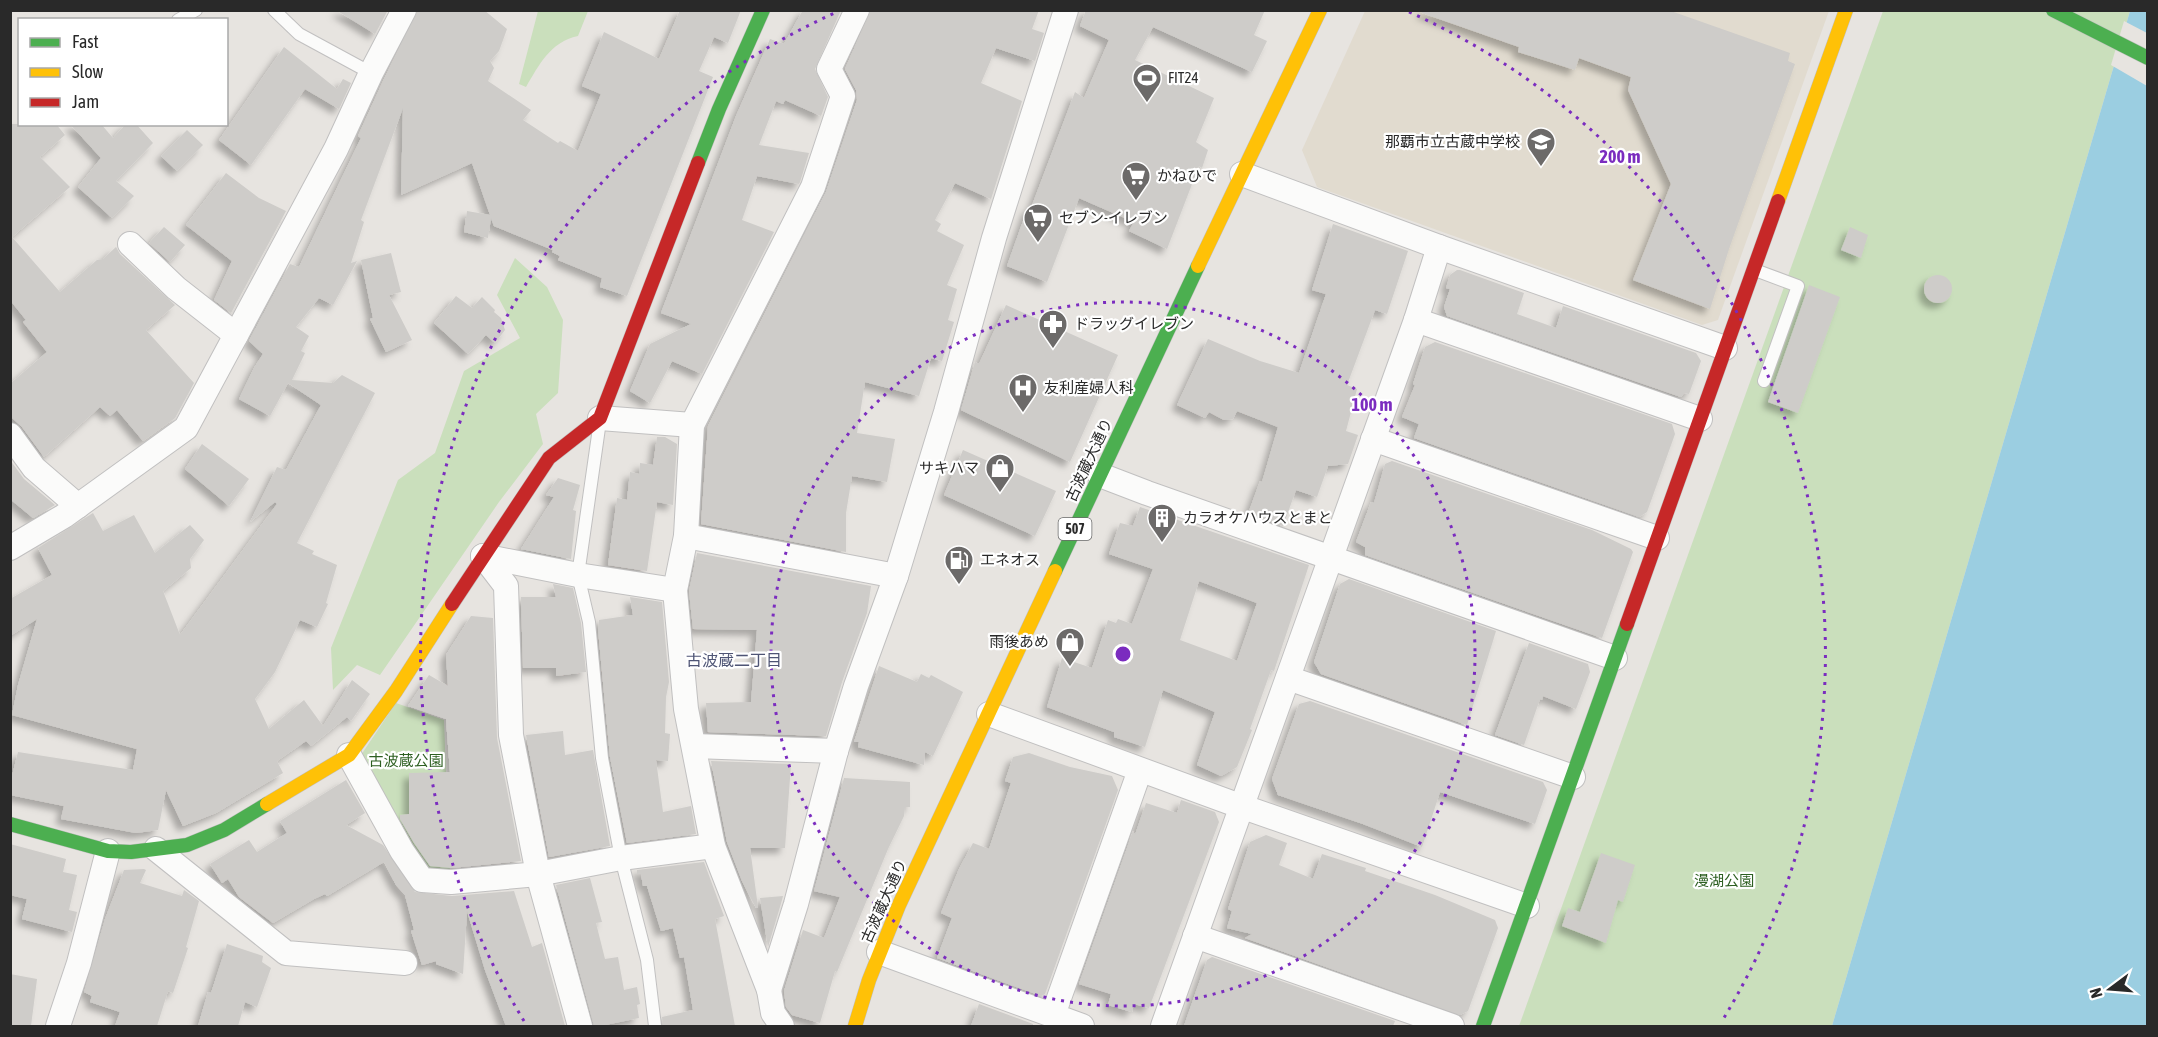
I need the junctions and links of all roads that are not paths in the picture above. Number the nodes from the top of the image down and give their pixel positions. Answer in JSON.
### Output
{"nodes":[{"id":1,"x":195,"y":10,"type":"edge"},
{"id":2,"x":274,"y":10,"type":"edge"},
{"id":3,"x":404,"y":10,"type":"edge"},
{"id":4,"x":763,"y":10,"type":"edge"},
{"id":5,"x":858,"y":10,"type":"edge"},
{"id":6,"x":1066,"y":10,"type":"edge"},
{"id":7,"x":1320,"y":10,"type":"edge"},
{"id":8,"x":1846,"y":10,"type":"edge"},
{"id":9,"x":2053,"y":10,"type":"edge"},
{"id":10,"x":181,"y":18,"type":"edge"},
{"id":11,"x":2148,"y":58,"type":"edge"},
{"id":12,"x":371,"y":73,"type":"junction"},
{"id":13,"x":1242,"y":174,"type":"junction"},
{"id":14,"x":130,"y":244,"type":"dead end"},
{"id":15,"x":1439,"y":247,"type":"junction"},
{"id":16,"x":1754,"y":269,"type":"junction"},
{"id":17,"x":1416,"y":320,"type":"junction"},
{"id":18,"x":236,"y":335,"type":"junction"},
{"id":19,"x":1725,"y":348,"type":"junction"},
{"id":20,"x":1764,"y":381,"type":"dead end"},
{"id":21,"x":600,"y":418,"type":"junction"},
{"id":22,"x":1700,"y":419,"type":"junction"},
{"id":23,"x":692,"y":425,"type":"junction"},
{"id":24,"x":10,"y":435,"type":"edge"},
{"id":25,"x":1373,"y":439,"type":"junction"},
{"id":26,"x":1100,"y":475,"type":"junction"},
{"id":27,"x":78,"y":506,"type":"junction"},
{"id":28,"x":686,"y":536,"type":"junction"},
{"id":29,"x":1657,"y":538,"type":"junction"},
{"id":30,"x":10,"y":548,"type":"edge"},
{"id":31,"x":483,"y":556,"type":"junction"},
{"id":32,"x":1332,"y":558,"type":"junction"},
{"id":33,"x":578,"y":575,"type":"junction"},
{"id":34,"x":896,"y":576,"type":"junction"},
{"id":35,"x":675,"y":590,"type":"junction"},
{"id":36,"x":1615,"y":658,"type":"junction"},
{"id":37,"x":1288,"y":678,"type":"junction"},
{"id":38,"x":989,"y":714,"type":"junction"},
{"id":39,"x":694,"y":746,"type":"junction"},
{"id":40,"x":836,"y":751,"type":"junction"},
{"id":41,"x":349,"y":755,"type":"junction"},
{"id":42,"x":1140,"y":770,"type":"junction"},
{"id":43,"x":1573,"y":777,"type":"junction"},
{"id":44,"x":1242,"y":806,"type":"junction"},
{"id":45,"x":10,"y":824,"type":"edge"},
{"id":46,"x":713,"y":846,"type":"junction"},
{"id":47,"x":156,"y":849,"type":"junction"},
{"id":48,"x":108,"y":850,"type":"junction"},
{"id":49,"x":621,"y":858,"type":"junction"},
{"id":50,"x":538,"y":874,"type":"junction"},
{"id":51,"x":1527,"y":906,"type":"junction"},
{"id":52,"x":1195,"y":936,"type":"junction"},
{"id":53,"x":879,"y":952,"type":"junction"},
{"id":54,"x":405,"y":963,"type":"dead end"},
{"id":55,"x":769,"y":990,"type":"junction"},
{"id":56,"x":1053,"y":1015,"type":"junction"},
{"id":57,"x":58,"y":1026,"type":"edge"},
{"id":58,"x":580,"y":1026,"type":"edge"},
{"id":59,"x":655,"y":1026,"type":"edge"},
{"id":60,"x":782,"y":1026,"type":"edge"},
{"id":61,"x":855,"y":1026,"type":"edge"},
{"id":62,"x":1082,"y":1026,"type":"edge"},
{"id":63,"x":1163,"y":1026,"type":"edge"},
{"id":64,"x":1452,"y":1026,"type":"edge"},
{"id":65,"x":1483,"y":1026,"type":"edge"}],
"edges":[{"from":1,"to":10,"type":"lane"},
{"from":2,"to":12,"type":"lane"},
{"from":3,"to":12,"type":"street"},
{"from":4,"to":21,"type":"main road"},
{"from":5,"to":23,"type":"street"},
{"from":6,"to":34,"type":"street"},
{"from":7,"to":13,"type":"main road","name":"古波蔵大通り","number":"507"},
{"from":8,"to":16,"type":"main road"},
{"from":9,"to":11,"type":"main road"},
{"from":12,"to":18,"type":"street"},
{"from":13,"to":15,"type":"street"},
{"from":13,"to":26,"type":"main road","name":"古波蔵大通り","number":"507"},
{"from":14,"to":18,"type":"street"},
{"from":15,"to":17,"type":"street"},
{"from":15,"to":19,"type":"street"},
{"from":16,"to":19,"type":"main road"},
{"from":16,"to":20,"type":"lane"},
{"from":17,"to":22,"type":"street"},
{"from":17,"to":25,"type":"street"},
{"from":18,"to":27,"type":"street"},
{"from":19,"to":22,"type":"main road"},
{"from":21,"to":23,"type":"street"},
{"from":21,"to":31,"type":"main road"},
{"from":21,"to":33,"type":"lane"},
{"from":22,"to":29,"type":"main road"},
{"from":23,"to":28,"type":"street"},
{"from":24,"to":27,"type":"street"},
{"from":25,"to":29,"type":"street"},
{"from":25,"to":32,"type":"street"},
{"from":26,"to":32,"type":"street"},
{"from":26,"to":38,"type":"main road","name":"古波蔵大通り","number":"507"},
{"from":27,"to":30,"type":"street"},
{"from":28,"to":34,"type":"street"},
{"from":28,"to":35,"type":"street"},
{"from":29,"to":36,"type":"main road"},
{"from":31,"to":33,"type":"street"},
{"from":31,"to":41,"type":"main road"},
{"from":31,"to":50,"type":"street"},
{"from":32,"to":36,"type":"street"},
{"from":32,"to":37,"type":"street"},
{"from":33,"to":35,"type":"street"},
{"from":33,"to":49,"type":"lane"},
{"from":34,"to":40,"type":"street"},
{"from":35,"to":39,"type":"street"},
{"from":36,"to":43,"type":"main road"},
{"from":37,"to":43,"type":"street"},
{"from":37,"to":44,"type":"street"},
{"from":38,"to":42,"type":"street"},
{"from":38,"to":53,"type":"main road","name":"古波蔵大通り","number":"507"},
{"from":39,"to":40,"type":"street"},
{"from":39,"to":46,"type":"street"},
{"from":40,"to":55,"type":"street"},
{"from":41,"to":47,"type":"main road"},
{"from":41,"to":50,"type":"street"},
{"from":42,"to":44,"type":"street"},
{"from":42,"to":56,"type":"street"},
{"from":43,"to":51,"type":"main road"},
{"from":44,"to":51,"type":"street"},
{"from":44,"to":52,"type":"street"},
{"from":45,"to":48,"type":"main road"},
{"from":46,"to":49,"type":"street"},
{"from":46,"to":55,"type":"street"},
{"from":47,"to":48,"type":"main road"},
{"from":47,"to":54,"type":"street"},
{"from":48,"to":57,"type":"street"},
{"from":49,"to":50,"type":"street"},
{"from":49,"to":59,"type":"lane"},
{"from":50,"to":58,"type":"street"},
{"from":51,"to":65,"type":"main road"},
{"from":52,"to":63,"type":"street"},
{"from":52,"to":64,"type":"street"},
{"from":53,"to":56,"type":"street"},
{"from":53,"to":61,"type":"main road","name":"古波蔵大通り","number":"507"},
{"from":55,"to":60,"type":"street"},
{"from":56,"to":62,"type":"street"}]}
